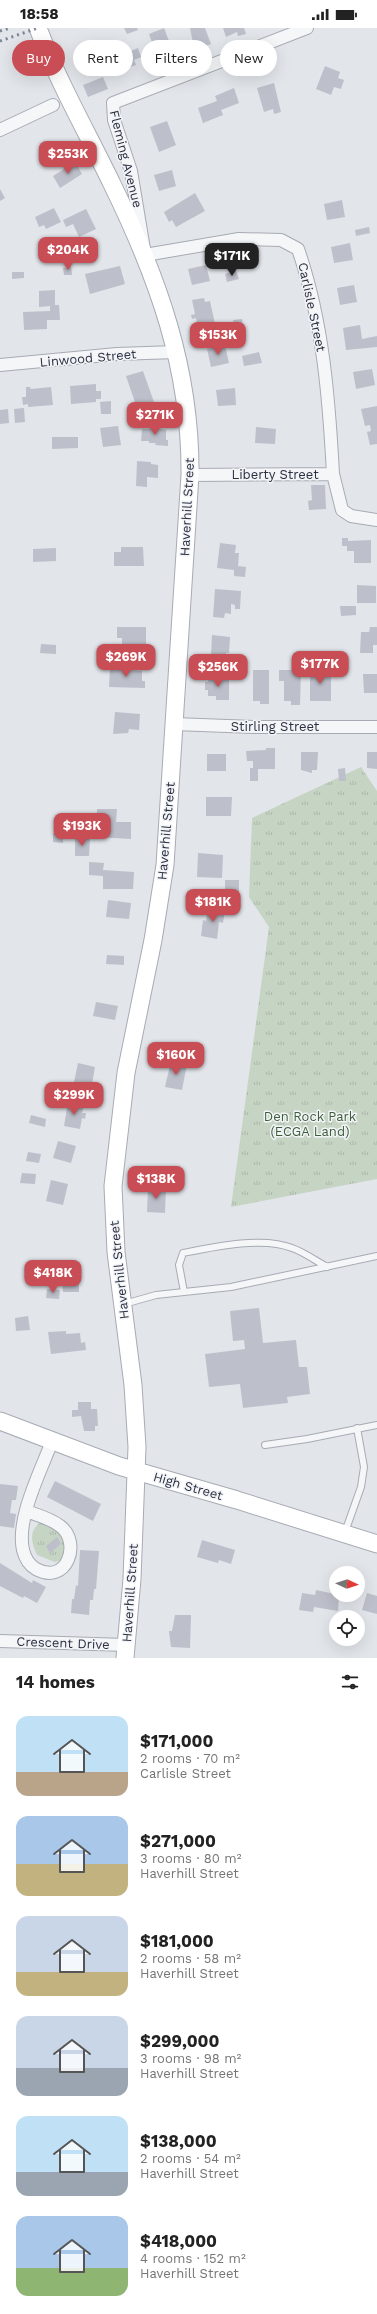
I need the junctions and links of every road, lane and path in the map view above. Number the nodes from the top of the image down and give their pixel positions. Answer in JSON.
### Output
{"nodes":[{"id":1,"x":38,"y":28,"type":"edge"},
{"id":2,"x":307,"y":28,"type":"edge"},
{"id":3,"x":53,"y":105,"type":"dead end"},
{"id":4,"x":0,"y":130,"type":"edge"},
{"id":5,"x":145,"y":255,"type":"junction"},
{"id":6,"x":176,"y":352,"type":"junction"},
{"id":7,"x":0,"y":365,"type":"edge"},
{"id":8,"x":333,"y":474,"type":"junction"},
{"id":9,"x":190,"y":475,"type":"junction"},
{"id":10,"x":377,"y":520,"type":"edge"},
{"id":11,"x":174,"y":724,"type":"junction"},
{"id":12,"x":377,"y":727,"type":"edge"},
{"id":13,"x":377,"y":1256,"type":"edge"},
{"id":14,"x":327,"y":1267,"type":"junction"},
{"id":15,"x":184,"y":1292,"type":"junction"},
{"id":16,"x":123,"y":1304,"type":"junction"},
{"id":17,"x":0,"y":1421,"type":"edge"},
{"id":18,"x":377,"y":1425,"type":"edge"},
{"id":19,"x":357,"y":1428,"type":"junction"},
{"id":20,"x":52,"y":1441,"type":"junction"},
{"id":21,"x":265,"y":1444,"type":"dead end"},
{"id":22,"x":136,"y":1471,"type":"junction"},
{"id":23,"x":26,"y":1511,"type":"junction"},
{"id":24,"x":344,"y":1533,"type":"junction"},
{"id":25,"x":377,"y":1544,"type":"edge"},
{"id":26,"x":0,"y":1641,"type":"edge"},
{"id":27,"x":126,"y":1651,"type":"edge"}],
"edges":[{"from":1,"to":5,"type":"main road","name":"Haverhill Street"},
{"from":2,"to":5,"type":"street","name":"Fleming Avenue"},
{"from":3,"to":4,"type":"street"},
{"from":5,"to":6,"type":"main road","name":"Haverhill Street"},
{"from":5,"to":8,"type":"street","name":"Carlisle Street"},
{"from":6,"to":7,"type":"street","name":"Linwood Street"},
{"from":6,"to":9,"type":"main road","name":"Haverhill Street"},
{"from":8,"to":9,"type":"street","name":"Liberty Street"},
{"from":8,"to":10,"type":"street","name":"Liberty Street"},
{"from":9,"to":11,"type":"main road","name":"Haverhill Street"},
{"from":11,"to":12,"type":"street","name":"Stirling Street"},
{"from":11,"to":16,"type":"main road","name":"Haverhill Street"},
{"from":13,"to":14,"type":"lane"},
{"from":14,"to":15,"type":"lane"},
{"from":14,"to":15,"type":"lane"},
{"from":15,"to":16,"type":"lane"},
{"from":16,"to":22,"type":"main road","name":"Haverhill Street"},
{"from":17,"to":20,"type":"main road","name":"High Street"},
{"from":18,"to":19,"type":"lane"},
{"from":19,"to":21,"type":"lane"},
{"from":19,"to":24,"type":"lane"},
{"from":20,"to":22,"type":"main road","name":"High Street"},
{"from":20,"to":23,"type":"street"},
{"from":22,"to":24,"type":"main road","name":"High Street"},
{"from":22,"to":27,"type":"main road","name":"Haverhill Street"},
{"from":23,"to":23,"type":"street"},
{"from":24,"to":25,"type":"main road","name":"High Street"},
{"from":26,"to":27,"type":"street","name":"Crescent Drive"}]}
